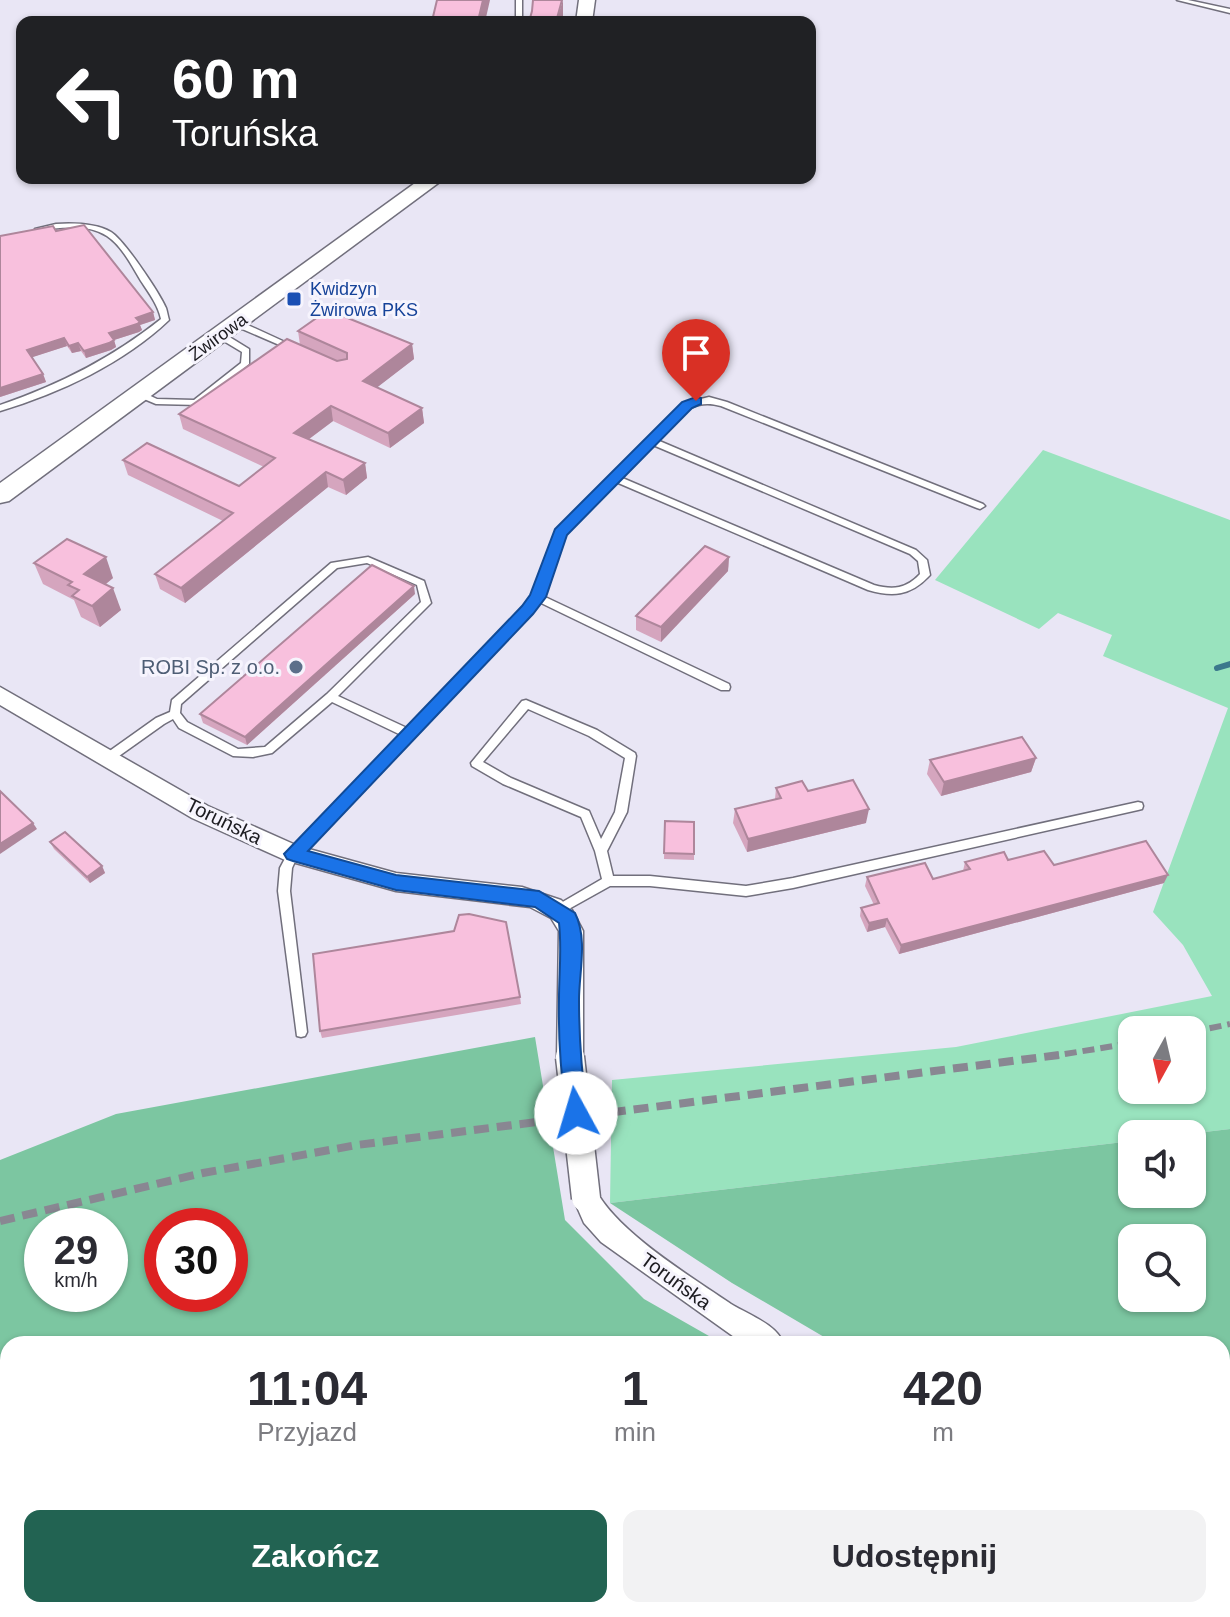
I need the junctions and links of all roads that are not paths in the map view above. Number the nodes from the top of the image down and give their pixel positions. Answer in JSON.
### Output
{"nodes":[{"id":1,"x":1180,"y":0,"type":"edge"},
{"id":2,"x":1230,"y":11,"type":"edge"},
{"id":3,"x":427,"y":184,"type":"edge"},
{"id":4,"x":24,"y":234,"type":"edge"},
{"id":5,"x":228,"y":329,"type":"junction"},
{"id":6,"x":305,"y":353,"type":"edge"},
{"id":7,"x":140,"y":394,"type":"junction"},
{"id":8,"x":0,"y":408,"type":"edge"},
{"id":9,"x":652,"y":441,"type":"junction"},
{"id":10,"x":614,"y":478,"type":"junction"},
{"id":11,"x":0,"y":495,"type":"edge"},
{"id":12,"x":980,"y":506,"type":"dead end"},
{"id":13,"x":538,"y":597,"type":"junction"},
{"id":14,"x":725,"y":687,"type":"dead end"},
{"id":15,"x":0,"y":695,"type":"edge"},
{"id":16,"x":331,"y":697,"type":"junction"},
{"id":17,"x":175,"y":714,"type":"junction"},
{"id":18,"x":407,"y":733,"type":"junction"},
{"id":19,"x":108,"y":758,"type":"junction"},
{"id":20,"x":1138,"y":806,"type":"dead end"},
{"id":21,"x":601,"y":851,"type":"junction"},
{"id":22,"x":293,"y":854,"type":"junction"},
{"id":23,"x":608,"y":881,"type":"junction"},
{"id":24,"x":558,"y":910,"type":"junction"},
{"id":25,"x":301,"y":1032,"type":"dead end"},
{"id":26,"x":757,"y":1336,"type":"edge"}],
"edges":[{"from":1,"to":2,"type":"lane"},
{"from":3,"to":5,"type":"street","name":"Żwirowa"},
{"from":4,"to":8,"type":"lane"},
{"from":5,"to":6,"type":"lane"},
{"from":5,"to":7,"type":"street","name":"Żwirowa"},
{"from":5,"to":7,"type":"lane"},
{"from":7,"to":11,"type":"street","name":"Żwirowa"},
{"from":9,"to":10,"type":"lane"},
{"from":9,"to":10,"type":"lane"},
{"from":9,"to":12,"type":"lane"},
{"from":10,"to":13,"type":"lane"},
{"from":13,"to":14,"type":"lane"},
{"from":13,"to":18,"type":"lane"},
{"from":15,"to":19,"type":"street","name":"Toruńska"},
{"from":16,"to":17,"type":"lane"},
{"from":16,"to":17,"type":"lane"},
{"from":16,"to":18,"type":"lane"},
{"from":17,"to":19,"type":"lane"},
{"from":18,"to":22,"type":"lane"},
{"from":19,"to":22,"type":"street","name":"Toruńska"},
{"from":20,"to":23,"type":"lane"},
{"from":21,"to":21,"type":"lane"},
{"from":21,"to":23,"type":"lane"},
{"from":22,"to":24,"type":"street","name":"Toruńska"},
{"from":22,"to":25,"type":"lane"},
{"from":23,"to":24,"type":"lane"},
{"from":24,"to":26,"type":"street","name":"Toruńska","bridge":true}]}
